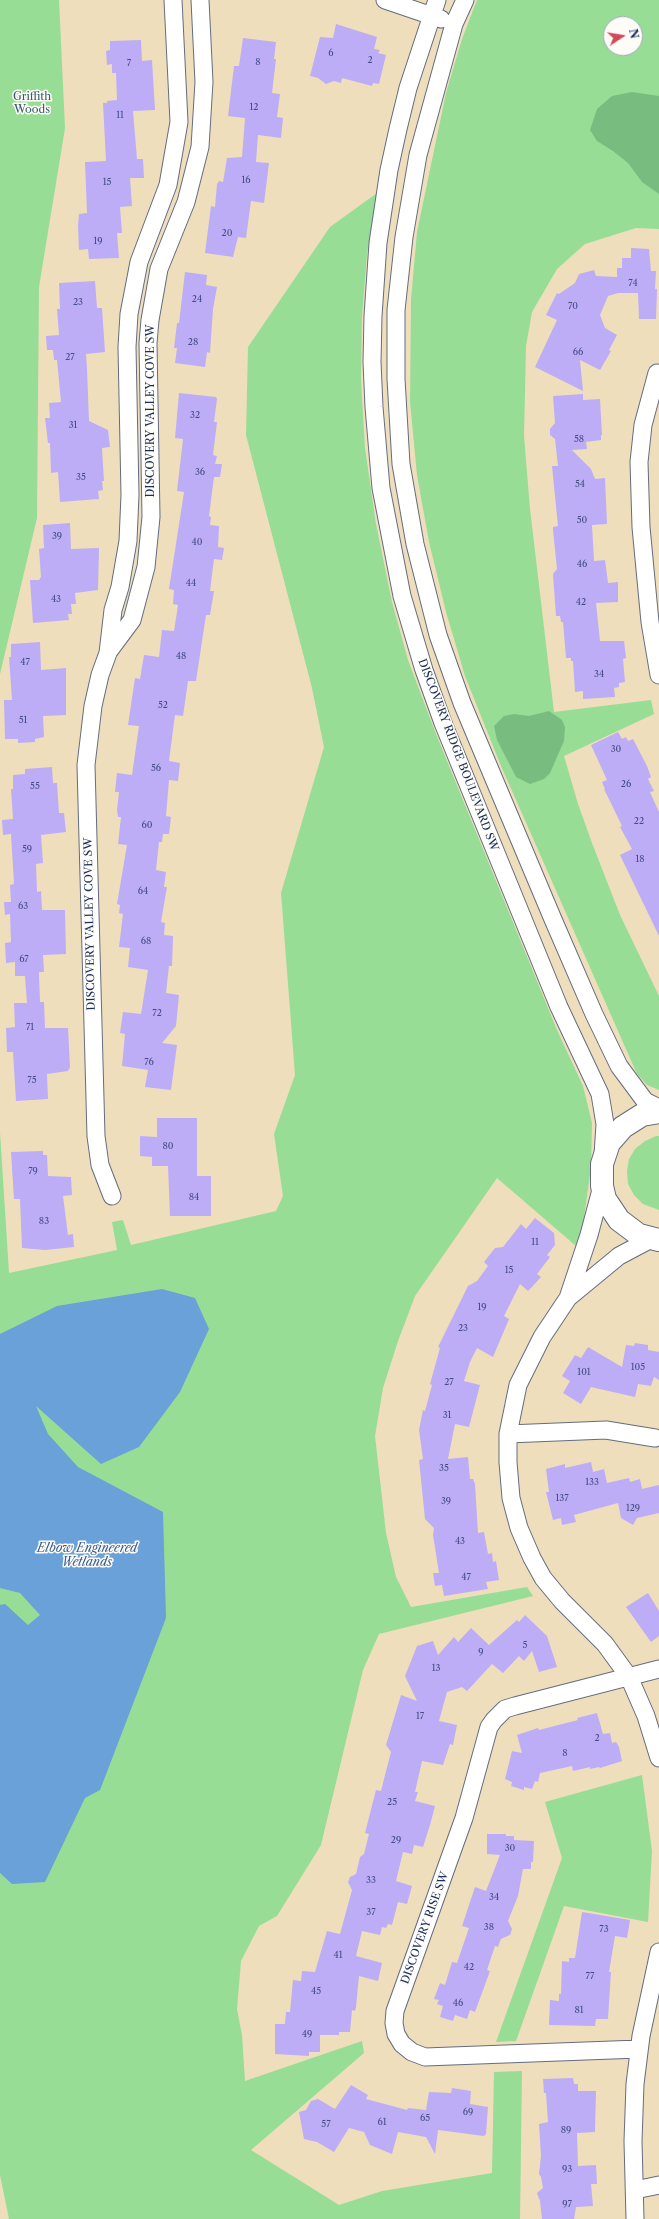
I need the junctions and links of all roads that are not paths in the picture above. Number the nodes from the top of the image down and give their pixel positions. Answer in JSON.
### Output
{"nodes":[{"id":1,"x":174,"y":0,"type":"edge"},
{"id":2,"x":200,"y":0,"type":"edge"},
{"id":3,"x":385,"y":0,"type":"edge"},
{"id":4,"x":465,"y":0,"type":"edge"},
{"id":5,"x":434,"y":8,"type":"edge"},
{"id":6,"x":454,"y":24,"type":"junction"},
{"id":7,"x":657,"y":373,"type":"dead end"},
{"id":8,"x":108,"y":652,"type":"junction"},
{"id":9,"x":659,"y":675,"type":"edge"},
{"id":10,"x":659,"y":1108,"type":"edge"},
{"id":11,"x":659,"y":1112,"type":"edge"},
{"id":12,"x":602,"y":1164,"type":"junction"},
{"id":13,"x":602,"y":1186,"type":"junction"},
{"id":14,"x":112,"y":1196,"type":"dead end"},
{"id":15,"x":655,"y":1239,"type":"edge"},
{"id":16,"x":568,"y":1298,"type":"junction"},
{"id":17,"x":508,"y":1434,"type":"junction"},
{"id":18,"x":655,"y":1438,"type":"dead end"},
{"id":19,"x":659,"y":1669,"type":"edge"},
{"id":20,"x":628,"y":1677,"type":"junction"},
{"id":21,"x":659,"y":1758,"type":"edge"},
{"id":22,"x":659,"y":1952,"type":"edge"},
{"id":23,"x":639,"y":2049,"type":"junction"},
{"id":24,"x":659,"y":2185,"type":"edge"},
{"id":25,"x":635,"y":2190,"type":"junction"},
{"id":26,"x":635,"y":2219,"type":"edge"}],
"edges":[{"from":1,"to":8,"type":"street","name":"DISCOVERY VALLEY COVE SW"},
{"from":2,"to":8,"type":"street","name":"DISCOVERY VALLEY COVE SW"},
{"from":3,"to":5,"type":"street"},
{"from":4,"to":6,"type":"street","name":"DISCOVERY RIDGE BOULEVARD SW"},
{"from":5,"to":6,"type":"street"},
{"from":5,"to":12,"type":"street","name":"DISCOVERY RIDGE BOULEVARD SW"},
{"from":6,"to":10,"type":"street","name":"DISCOVERY RIDGE BOULEVARD SW"},
{"from":7,"to":9,"type":"street"},
{"from":8,"to":14,"type":"street","name":"DISCOVERY VALLEY COVE SW"},
{"from":11,"to":12,"type":"street"},
{"from":12,"to":13,"type":"street"},
{"from":13,"to":15,"type":"street"},
{"from":13,"to":16,"type":"street"},
{"from":15,"to":16,"type":"street"},
{"from":16,"to":17,"type":"street"},
{"from":17,"to":18,"type":"street"},
{"from":17,"to":20,"type":"street"},
{"from":19,"to":20,"type":"street","name":"DISCOVERY RISE SW"},
{"from":20,"to":21,"type":"street"},
{"from":20,"to":23,"type":"street","name":"DISCOVERY RISE SW"},
{"from":22,"to":23,"type":"street"},
{"from":23,"to":25,"type":"street"},
{"from":24,"to":25,"type":"street"},
{"from":25,"to":26,"type":"street"}]}
